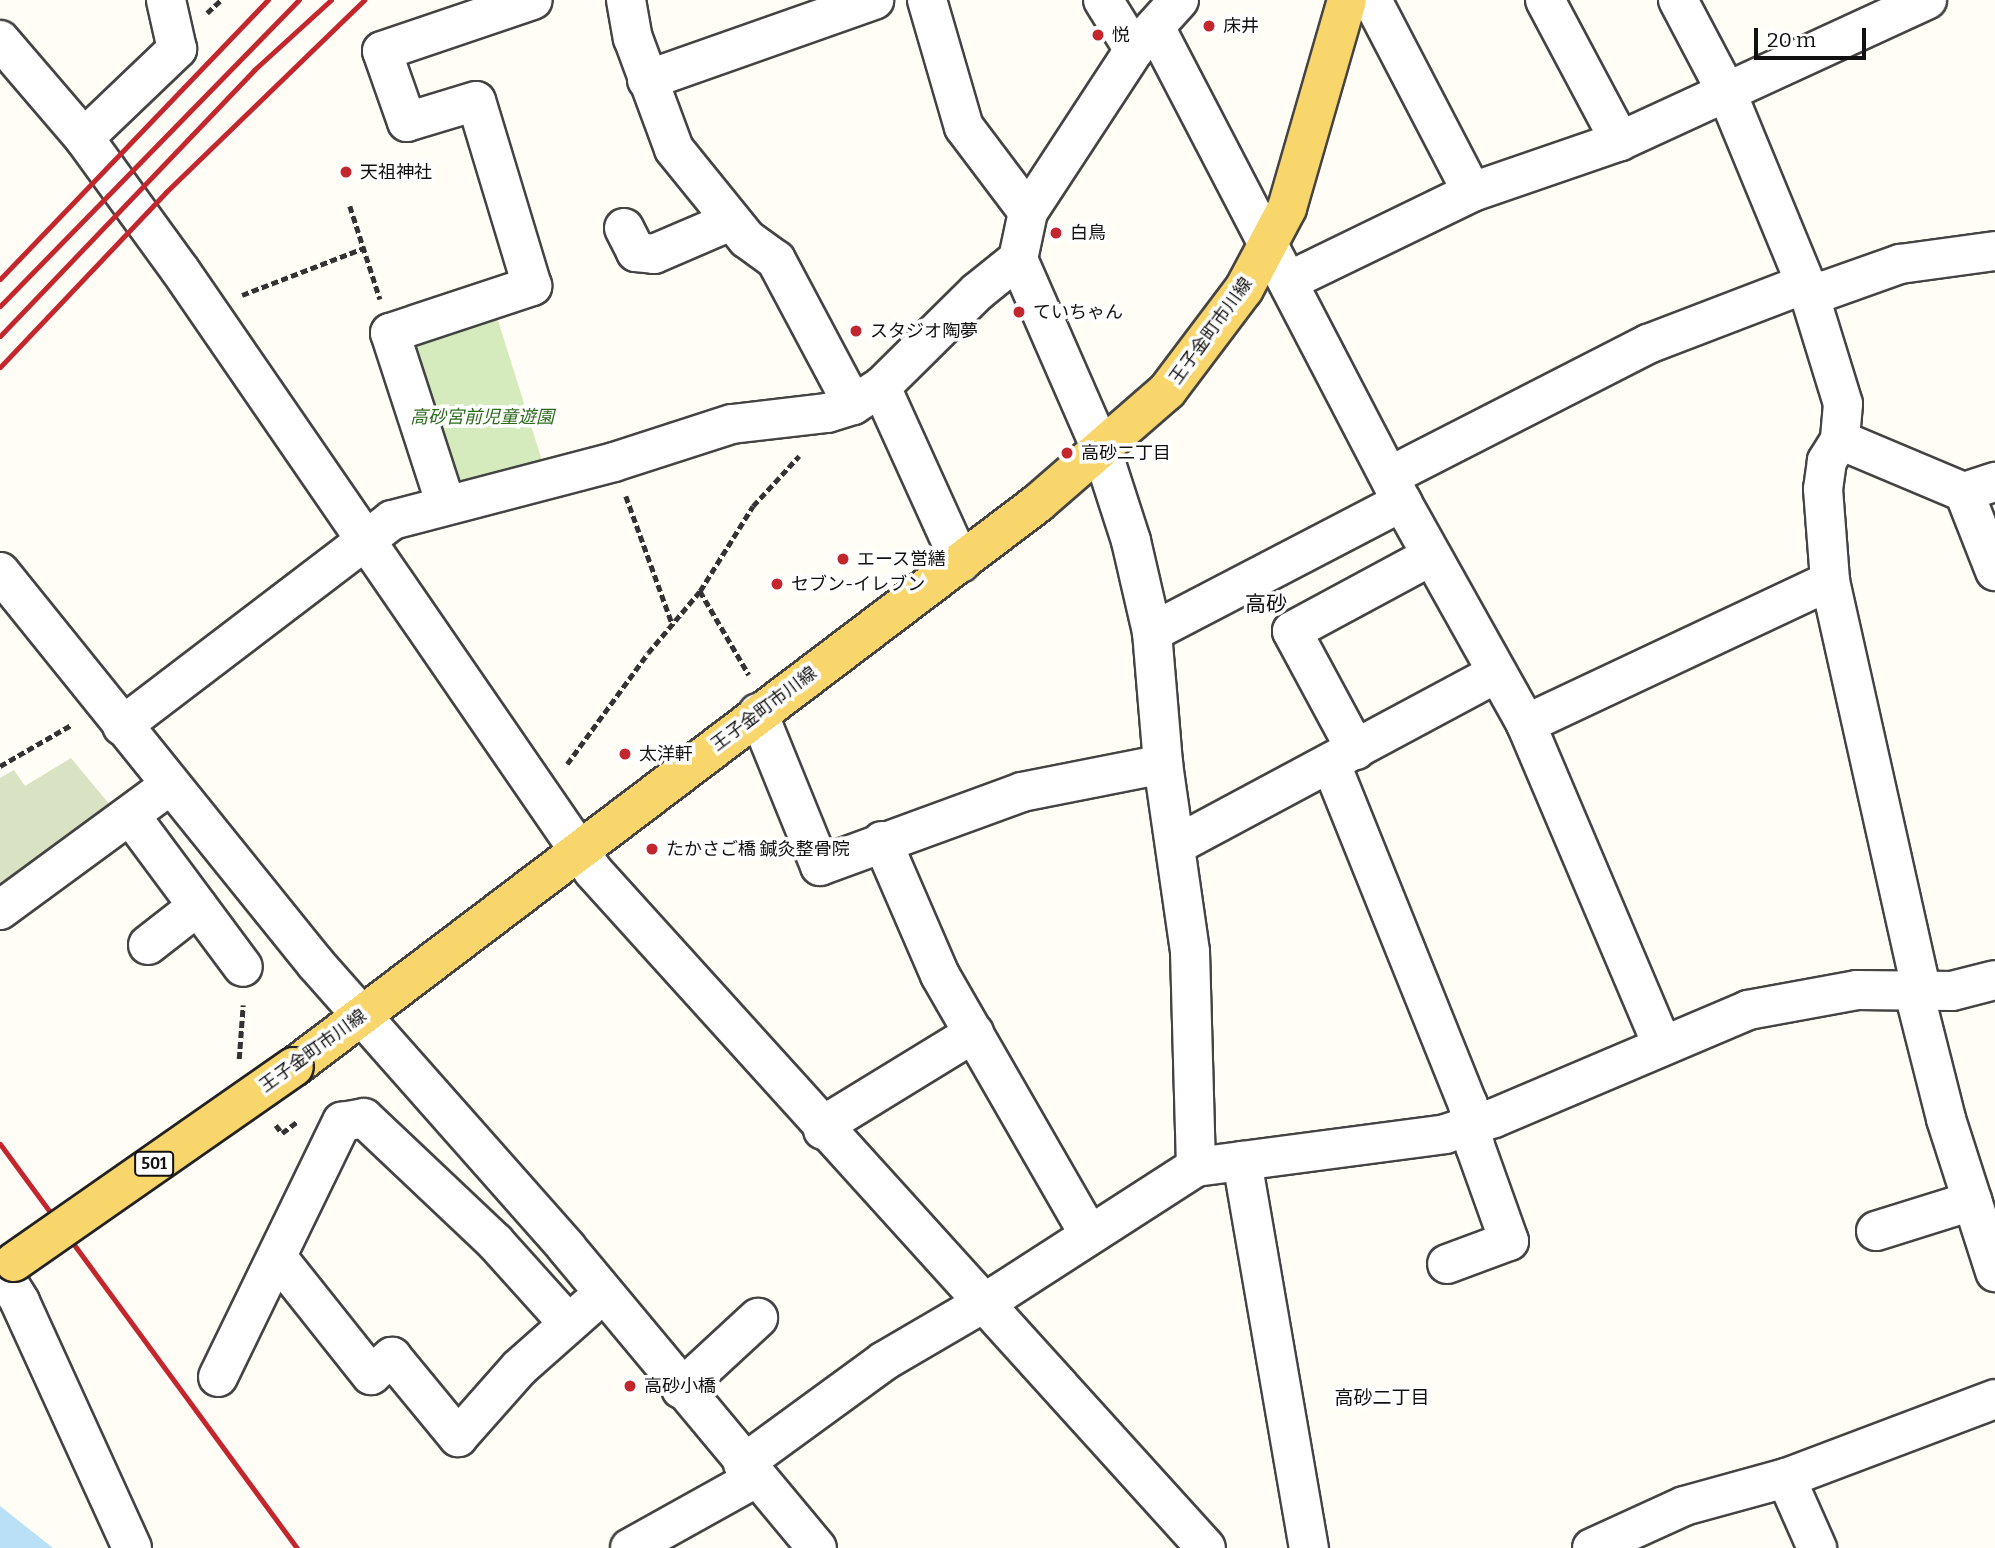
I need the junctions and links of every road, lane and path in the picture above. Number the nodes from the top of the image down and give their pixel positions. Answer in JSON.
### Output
{"nodes":[{"id":1,"x":166,"y":0,"type":"edge"},
{"id":2,"x":533,"y":0,"type":"edge"},
{"id":3,"x":626,"y":0,"type":"edge"},
{"id":4,"x":874,"y":0,"type":"edge"},
{"id":5,"x":927,"y":0,"type":"edge"},
{"id":6,"x":1103,"y":0,"type":"edge"},
{"id":7,"x":1347,"y":0,"type":"edge"},
{"id":8,"x":1372,"y":0,"type":"edge"},
{"id":9,"x":1545,"y":0,"type":"edge"},
{"id":10,"x":1678,"y":0,"type":"edge"},
{"id":11,"x":1927,"y":0,"type":"edge"},
{"id":12,"x":1156,"y":25,"type":"edge"},
{"id":13,"x":0,"y":40,"type":"edge"},
{"id":14,"x":647,"y":80,"type":"junction"},
{"id":15,"x":1727,"y":93,"type":"junction"},
{"id":16,"x":85,"y":138,"type":"junction"},
{"id":17,"x":1620,"y":141,"type":"junction"},
{"id":18,"x":1472,"y":192,"type":"junction"},
{"id":19,"x":350,"y":206,"type":"dead end"},
{"id":20,"x":1027,"y":212,"type":"junction"},
{"id":21,"x":731,"y":221,"type":"junction"},
{"id":22,"x":624,"y":228,"type":"dead end"},
{"id":23,"x":1270,"y":245,"type":"junction"},
{"id":24,"x":364,"y":248,"type":"junction"},
{"id":25,"x":1995,"y":251,"type":"edge"},
{"id":26,"x":1018,"y":259,"type":"junction"},
{"id":27,"x":1289,"y":281,"type":"junction"},
{"id":28,"x":1808,"y":290,"type":"junction"},
{"id":29,"x":231,"y":299,"type":"dead end"},
{"id":30,"x":390,"y":333,"type":"junction"},
{"id":31,"x":853,"y":402,"type":"junction"},
{"id":32,"x":1840,"y":440,"type":"junction"},
{"id":33,"x":1102,"y":451,"type":"junction"},
{"id":34,"x":614,"y":462,"type":"junction"},
{"id":35,"x":1980,"y":487,"type":"edge"},
{"id":36,"x":1396,"y":489,"type":"junction"},
{"id":37,"x":446,"y":505,"type":"junction"},
{"id":38,"x":364,"y":539,"type":"junction"},
{"id":39,"x":1431,"y":556,"type":"junction"},
{"id":40,"x":961,"y":562,"type":"junction"},
{"id":41,"x":1995,"y":571,"type":"edge"},
{"id":42,"x":0,"y":572,"type":"edge"},
{"id":43,"x":1830,"y":581,"type":"junction"},
{"id":44,"x":700,"y":591,"type":"junction"},
{"id":45,"x":674,"y":627,"type":"junction"},
{"id":46,"x":1153,"y":632,"type":"junction"},
{"id":47,"x":1495,"y":674,"type":"junction"},
{"id":48,"x":762,"y":710,"type":"junction"},
{"id":49,"x":1526,"y":724,"type":"junction"},
{"id":50,"x":71,"y":725,"type":"dead end"},
{"id":51,"x":122,"y":726,"type":"junction"},
{"id":52,"x":1343,"y":757,"type":"junction"},
{"id":53,"x":1163,"y":764,"type":"junction"},
{"id":54,"x":0,"y":766,"type":"edge"},
{"id":55,"x":563,"y":769,"type":"dead end"},
{"id":56,"x":170,"y":785,"type":"junction"},
{"id":57,"x":130,"y":815,"type":"junction"},
{"id":58,"x":882,"y":841,"type":"junction"},
{"id":59,"x":1178,"y":844,"type":"junction"},
{"id":60,"x":577,"y":849,"type":"junction"},
{"id":61,"x":198,"y":906,"type":"junction"},
{"id":62,"x":0,"y":910,"type":"edge"},
{"id":63,"x":148,"y":945,"type":"dead end"},
{"id":64,"x":1995,"y":980,"type":"edge"},
{"id":65,"x":243,"y":983,"type":"joint"},
{"id":66,"x":1922,"y":992,"type":"junction"},
{"id":67,"x":361,"y":1016,"type":"junction"},
{"id":68,"x":974,"y":1033,"type":"junction"},
{"id":69,"x":1659,"y":1037,"type":"junction"},
{"id":70,"x":240,"y":1059,"type":"dead end"},
{"id":71,"x":275,"y":1124,"type":"dead end"},
{"id":72,"x":1471,"y":1126,"type":"junction"},
{"id":73,"x":285,"y":1130,"type":"dead end"},
{"id":74,"x":824,"y":1130,"type":"junction"},
{"id":75,"x":1242,"y":1161,"type":"junction"},
{"id":76,"x":1196,"y":1167,"type":"junction"},
{"id":77,"x":1972,"y":1201,"type":"junction"},
{"id":78,"x":1876,"y":1231,"type":"dead end"},
{"id":79,"x":1089,"y":1234,"type":"junction"},
{"id":80,"x":277,"y":1257,"type":"junction"},
{"id":81,"x":1447,"y":1264,"type":"dead end"},
{"id":82,"x":5,"y":1268,"type":"edge"},
{"id":83,"x":1995,"y":1272,"type":"edge"},
{"id":84,"x":604,"y":1293,"type":"junction"},
{"id":85,"x":980,"y":1304,"type":"junction"},
{"id":86,"x":758,"y":1318,"type":"dead end"},
{"id":87,"x":568,"y":1323,"type":"junction"},
{"id":88,"x":218,"y":1377,"type":"dead end"},
{"id":89,"x":681,"y":1389,"type":"junction"},
{"id":90,"x":1995,"y":1399,"type":"edge"},
{"id":91,"x":750,"y":1471,"type":"junction"},
{"id":92,"x":1786,"y":1478,"type":"junction"},
{"id":93,"x":132,"y":1548,"type":"edge"},
{"id":94,"x":630,"y":1548,"type":"edge"},
{"id":95,"x":817,"y":1548,"type":"edge"},
{"id":96,"x":1206,"y":1548,"type":"edge"},
{"id":97,"x":1309,"y":1548,"type":"edge"},
{"id":98,"x":1592,"y":1548,"type":"edge"},
{"id":99,"x":1817,"y":1548,"type":"edge"}],
"edges":[{"from":1,"to":16,"type":"street"},
{"from":2,"to":30,"type":"street"},
{"from":3,"to":14,"type":"street"},
{"from":4,"to":14,"type":"street"},
{"from":5,"to":20,"type":"street"},
{"from":6,"to":12,"type":"street"},
{"from":7,"to":23,"type":"main road","name":"王子金町市川線","number":"501"},
{"from":8,"to":18,"type":"street"},
{"from":9,"to":17,"type":"street"},
{"from":10,"to":15,"type":"street"},
{"from":11,"to":15,"type":"street"},
{"from":12,"to":20,"type":"street"},
{"from":12,"to":23,"type":"street"},
{"from":13,"to":16,"type":"street"},
{"from":14,"to":21,"type":"street"},
{"from":15,"to":17,"type":"street"},
{"from":15,"to":28,"type":"street"},
{"from":16,"to":38,"type":"street"},
{"from":17,"to":18,"type":"street"},
{"from":18,"to":27,"type":"street"},
{"from":19,"to":24,"type":"path"},
{"from":20,"to":26,"type":"street"},
{"from":21,"to":22,"type":"street"},
{"from":21,"to":31,"type":"street"},
{"from":23,"to":27,"type":"street"},
{"from":23,"to":33,"type":"main road","name":"王子金町市川線","number":"501"},
{"from":24,"to":29,"type":"path"},
{"from":24,"to":30,"type":"path"},
{"from":25,"to":28,"type":"street"},
{"from":26,"to":31,"type":"street"},
{"from":26,"to":33,"type":"street"},
{"from":27,"to":36,"type":"street"},
{"from":28,"to":32,"type":"street"},
{"from":28,"to":36,"type":"street"},
{"from":30,"to":37,"type":"street"},
{"from":31,"to":34,"type":"street"},
{"from":31,"to":40,"type":"street"},
{"from":31,"to":44,"type":"path"},
{"from":32,"to":35,"type":"street"},
{"from":32,"to":43,"type":"street"},
{"from":33,"to":40,"type":"main road","name":"王子金町市川線","number":"501"},
{"from":33,"to":46,"type":"street"},
{"from":34,"to":37,"type":"street"},
{"from":34,"to":45,"type":"path"},
{"from":35,"to":41,"type":"street"},
{"from":36,"to":39,"type":"street"},
{"from":36,"to":46,"type":"street"},
{"from":37,"to":38,"type":"street"},
{"from":38,"to":51,"type":"street"},
{"from":38,"to":60,"type":"street"},
{"from":39,"to":47,"type":"street"},
{"from":39,"to":52,"type":"street"},
{"from":40,"to":48,"type":"main road","name":"王子金町市川線","number":"501"},
{"from":42,"to":51,"type":"street"},
{"from":43,"to":49,"type":"street"},
{"from":43,"to":66,"type":"street"},
{"from":44,"to":45,"type":"path"},
{"from":44,"to":48,"type":"path"},
{"from":45,"to":55,"type":"path"},
{"from":46,"to":53,"type":"street"},
{"from":47,"to":49,"type":"street"},
{"from":47,"to":52,"type":"street"},
{"from":48,"to":58,"type":"street"},
{"from":48,"to":60,"type":"main road","name":"王子金町市川線","number":"501"},
{"from":49,"to":69,"type":"street"},
{"from":50,"to":54,"type":"path"},
{"from":51,"to":56,"type":"street"},
{"from":52,"to":59,"type":"street"},
{"from":52,"to":72,"type":"street"},
{"from":53,"to":58,"type":"street"},
{"from":53,"to":59,"type":"street"},
{"from":56,"to":57,"type":"street"},
{"from":56,"to":67,"type":"street"},
{"from":57,"to":61,"type":"street"},
{"from":57,"to":62,"type":"street"},
{"from":58,"to":68,"type":"street"},
{"from":59,"to":76,"type":"street"},
{"from":60,"to":67,"type":"main road","name":"王子金町市川線","number":"501"},
{"from":60,"to":74,"type":"street"},
{"from":61,"to":63,"type":"street"},
{"from":61,"to":65,"type":"street"},
{"from":64,"to":66,"type":"street"},
{"from":65,"to":70,"type":"path"},
{"from":66,"to":69,"type":"street"},
{"from":66,"to":77,"type":"street"},
{"from":67,"to":82,"type":"main road","name":"王子金町市川線","number":"501","bridge":true},
{"from":67,"to":84,"type":"street"},
{"from":68,"to":74,"type":"street"},
{"from":68,"to":79,"type":"street"},
{"from":69,"to":72,"type":"street"},
{"from":71,"to":73,"type":"path"},
{"from":72,"to":75,"type":"street"},
{"from":72,"to":81,"type":"street"},
{"from":74,"to":85,"type":"street"},
{"from":75,"to":76,"type":"street"},
{"from":75,"to":97,"type":"street"},
{"from":76,"to":79,"type":"street"},
{"from":77,"to":78,"type":"street"},
{"from":77,"to":83,"type":"street"},
{"from":79,"to":85,"type":"street"},
{"from":80,"to":87,"type":"street"},
{"from":80,"to":87,"type":"street"},
{"from":80,"to":88,"type":"street"},
{"from":82,"to":93,"type":"street"},
{"from":84,"to":87,"type":"street"},
{"from":84,"to":89,"type":"street"},
{"from":85,"to":91,"type":"street"},
{"from":85,"to":96,"type":"street"},
{"from":86,"to":89,"type":"street"},
{"from":89,"to":91,"type":"street"},
{"from":90,"to":92,"type":"street"},
{"from":91,"to":94,"type":"street"},
{"from":91,"to":95,"type":"street"},
{"from":92,"to":98,"type":"street"},
{"from":92,"to":99,"type":"street"}]}
